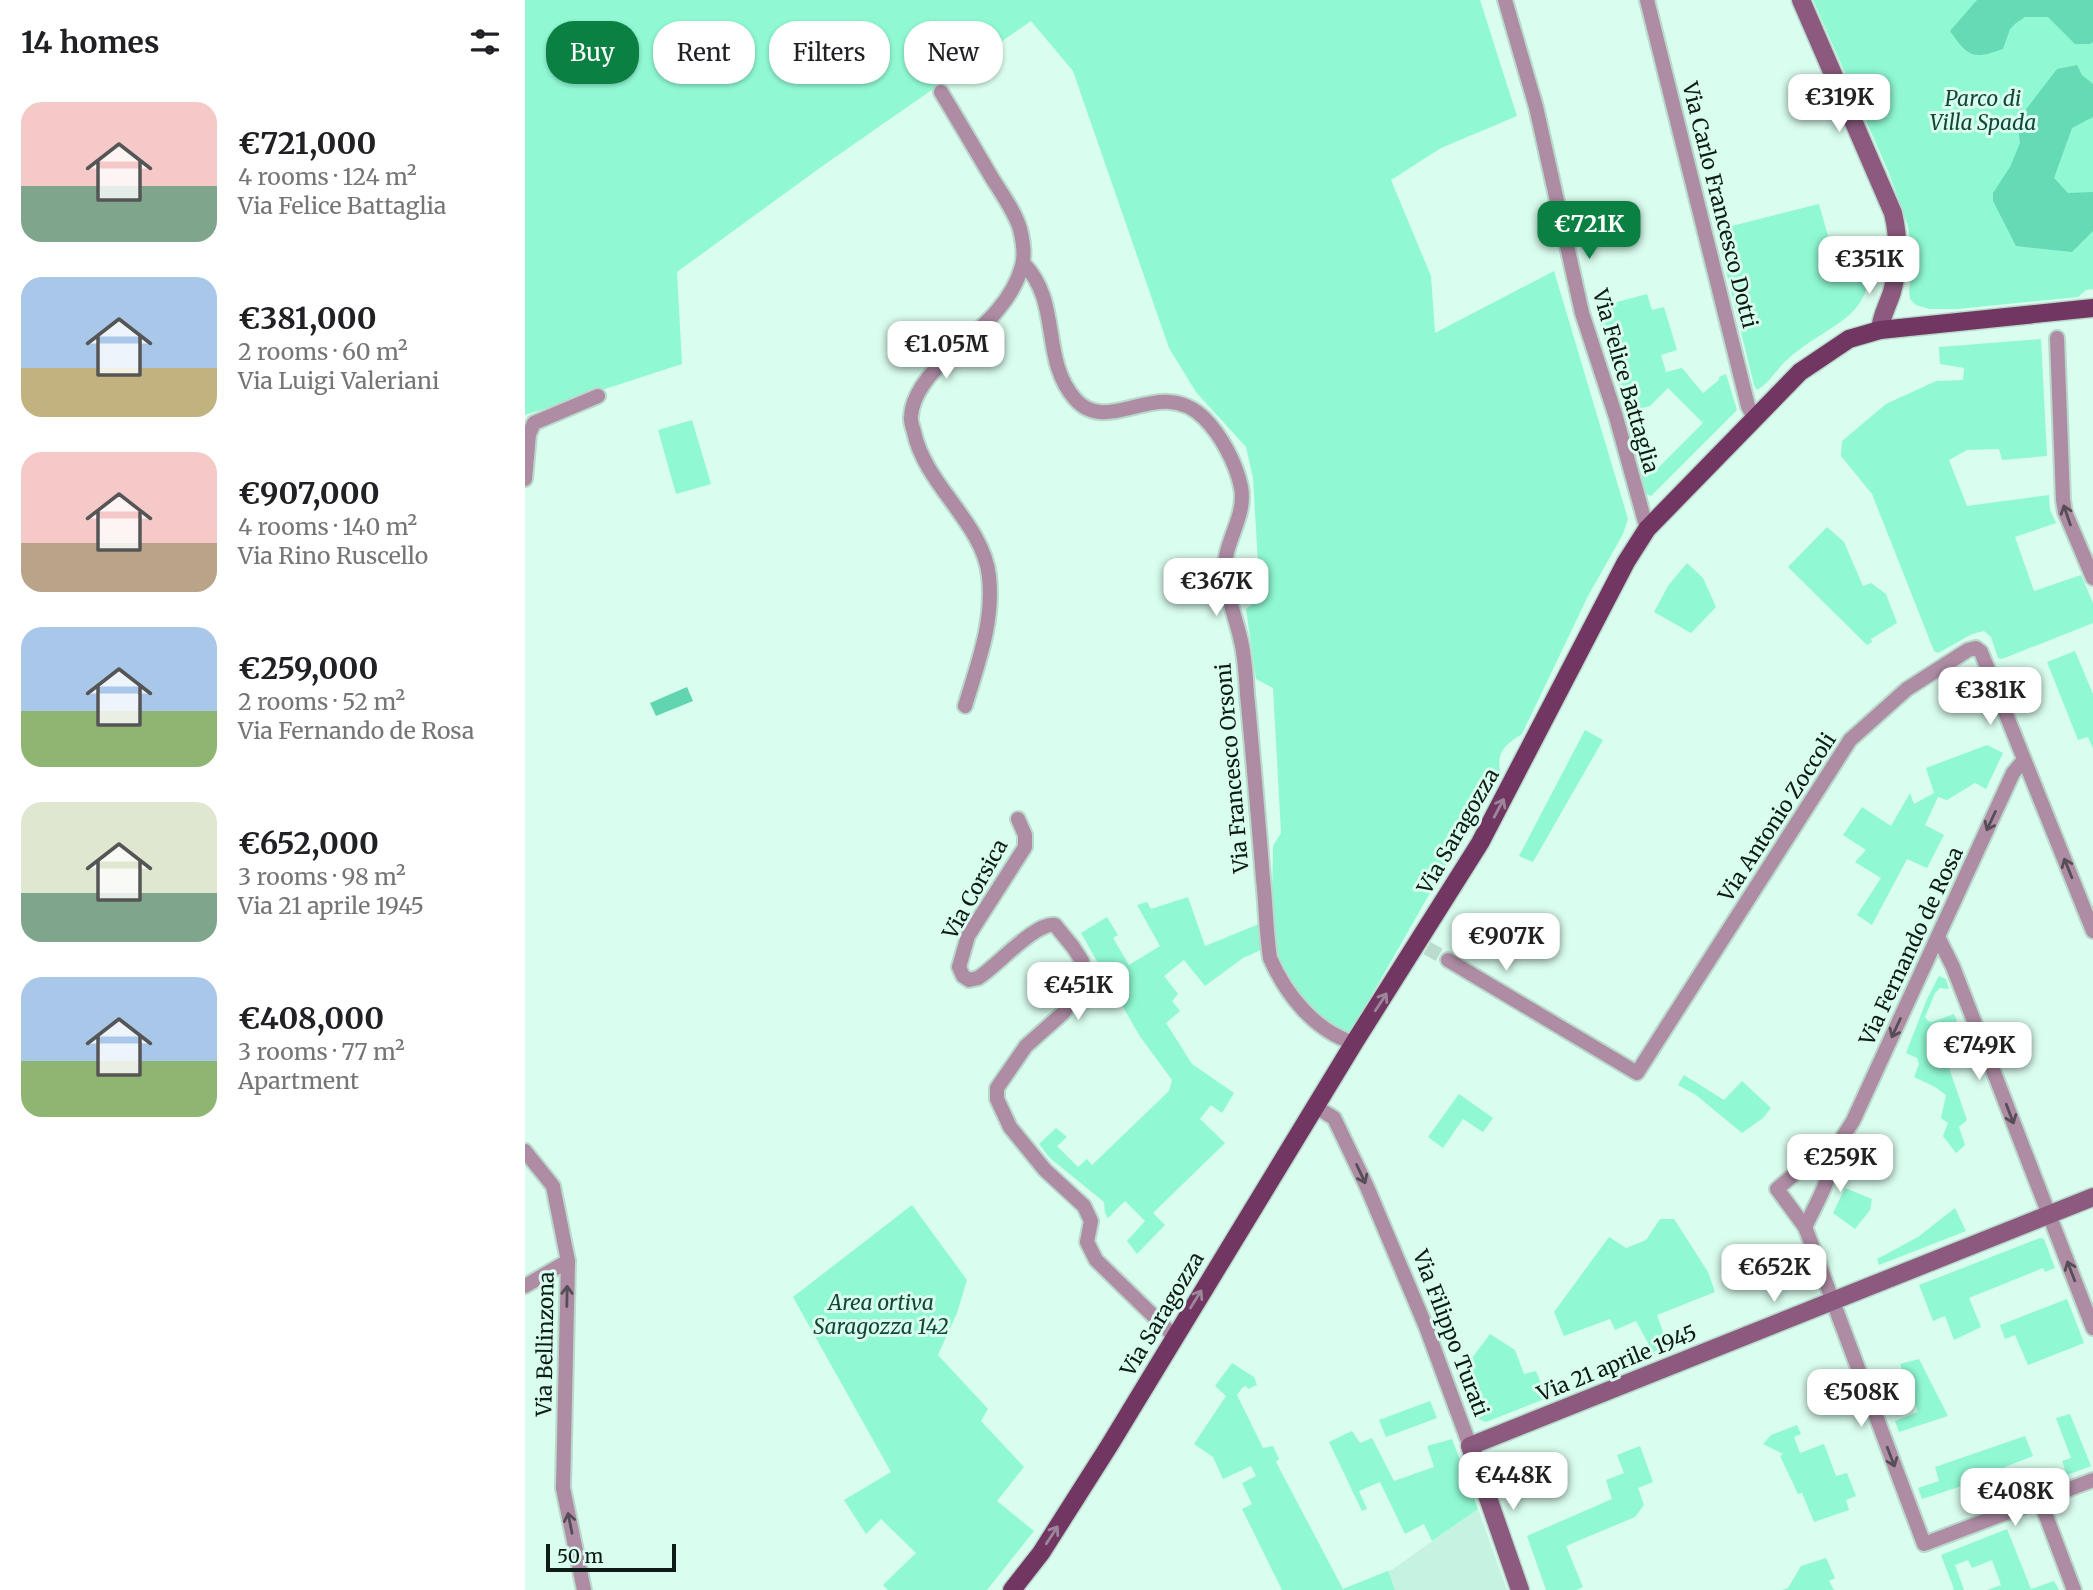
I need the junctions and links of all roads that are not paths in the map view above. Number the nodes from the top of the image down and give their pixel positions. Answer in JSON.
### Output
{"nodes":[{"id":1,"x":1505,"y":0,"type":"edge"},
{"id":2,"x":1647,"y":0,"type":"edge"},
{"id":3,"x":1801,"y":0,"type":"edge"},
{"id":4,"x":941,"y":92,"type":"dead end"},
{"id":5,"x":1023,"y":263,"type":"junction"},
{"id":6,"x":2093,"y":308,"type":"edge"},
{"id":7,"x":2059,"y":326,"type":"junction"},
{"id":8,"x":1879,"y":330,"type":"junction"},
{"id":9,"x":598,"y":396,"type":"dead end"},
{"id":10,"x":1755,"y":420,"type":"junction"},
{"id":11,"x":527,"y":447,"type":"edge"},
{"id":12,"x":525,"y":479,"type":"edge"},
{"id":13,"x":1647,"y":529,"type":"junction"},
{"id":14,"x":2093,"y":578,"type":"edge"},
{"id":15,"x":965,"y":705,"type":"dead end"},
{"id":16,"x":2023,"y":761,"type":"junction"},
{"id":17,"x":1018,"y":819,"type":"dead end"},
{"id":18,"x":2093,"y":932,"type":"edge"},
{"id":19,"x":1938,"y":937,"type":"junction"},
{"id":20,"x":1448,"y":960,"type":"tunnel mouth"},
{"id":21,"x":1354,"y":1043,"type":"junction"},
{"id":22,"x":1316,"y":1107,"type":"junction"},
{"id":23,"x":1835,"y":1149,"type":"junction"},
{"id":24,"x":525,"y":1151,"type":"edge"},
{"id":25,"x":2093,"y":1197,"type":"edge"},
{"id":26,"x":2049,"y":1215,"type":"junction"},
{"id":27,"x":1805,"y":1227,"type":"junction"},
{"id":28,"x":568,"y":1261,"type":"junction"},
{"id":29,"x":525,"y":1286,"type":"edge"},
{"id":30,"x":1831,"y":1302,"type":"junction"},
{"id":31,"x":2093,"y":1328,"type":"edge"},
{"id":32,"x":1174,"y":1336,"type":"junction"},
{"id":33,"x":1470,"y":1447,"type":"junction"},
{"id":34,"x":2093,"y":1480,"type":"edge"},
{"id":35,"x":2040,"y":1500,"type":"junction"},
{"id":36,"x":584,"y":1590,"type":"edge"},
{"id":37,"x":1011,"y":1590,"type":"edge"},
{"id":38,"x":1520,"y":1590,"type":"edge"},
{"id":39,"x":2074,"y":1590,"type":"edge"}],
"edges":[{"from":1,"to":13,"type":"street","name":"Via Felice Battaglia"},
{"from":2,"to":10,"type":"street","name":"Via Carlo Francesco Dotti"},
{"from":3,"to":8,"type":"street"},
{"from":4,"to":5,"type":"street","name":"Via Francesco Orsoni"},
{"from":5,"to":15,"type":"street","name":"Via Francesco Orsoni"},
{"from":5,"to":21,"type":"street","name":"Via Francesco Orsoni"},
{"from":6,"to":7,"type":"main road","name":"Via Saragozza"},
{"from":7,"to":8,"type":"main road","name":"Via Saragozza"},
{"from":14,"to":7,"type":"street","one_way":true},
{"from":8,"to":10,"type":"main road","name":"Via Saragozza"},
{"from":9,"to":11,"type":"street"},
{"from":10,"to":13,"type":"main road","name":"Via Saragozza"},
{"from":11,"to":12,"type":"street"},
{"from":21,"to":13,"type":"main road","name":"Via Saragozza","one_way":true},
{"from":18,"to":16,"type":"street","one_way":true},
{"from":16,"to":19,"type":"street","name":"Via Fernando de Rosa","one_way":true},
{"from":16,"to":20,"type":"street","name":"Via Antonio Zoccoli"},
{"from":17,"to":32,"type":"street","name":"Via Corsica"},
{"from":19,"to":23,"type":"street","name":"Via Fernando de Rosa","one_way":true},
{"from":19,"to":26,"type":"street","one_way":true},
{"from":21,"to":22,"type":"main road","name":"Via Saragozza"},
{"from":32,"to":22,"type":"main road","name":"Via Saragozza","one_way":true},
{"from":22,"to":33,"type":"street","name":"Via Filippo Turati","one_way":true},
{"from":23,"to":27,"type":"street","name":"Via Fernando de Rosa"},
{"from":23,"to":27,"type":"street","name":"Via Fernando de Rosa"},
{"from":24,"to":28,"type":"street","name":"Via Bellinzona"},
{"from":25,"to":26,"type":"street","name":"Via 21 aprile 1945"},
{"from":26,"to":30,"type":"street","name":"Via 21 aprile 1945"},
{"from":31,"to":26,"type":"street","one_way":true},
{"from":27,"to":30,"type":"street"},
{"from":28,"to":29,"type":"street"},
{"from":36,"to":28,"type":"street","name":"Via Bellinzona","one_way":true},
{"from":30,"to":33,"type":"street","name":"Via 21 aprile 1945"},
{"from":30,"to":35,"type":"street","one_way":true},
{"from":37,"to":32,"type":"main road","name":"Via Saragozza","one_way":true},
{"from":33,"to":38,"type":"street","name":"Via Filippo Turati"},
{"from":34,"to":35,"type":"street"},
{"from":35,"to":39,"type":"street"}]}
